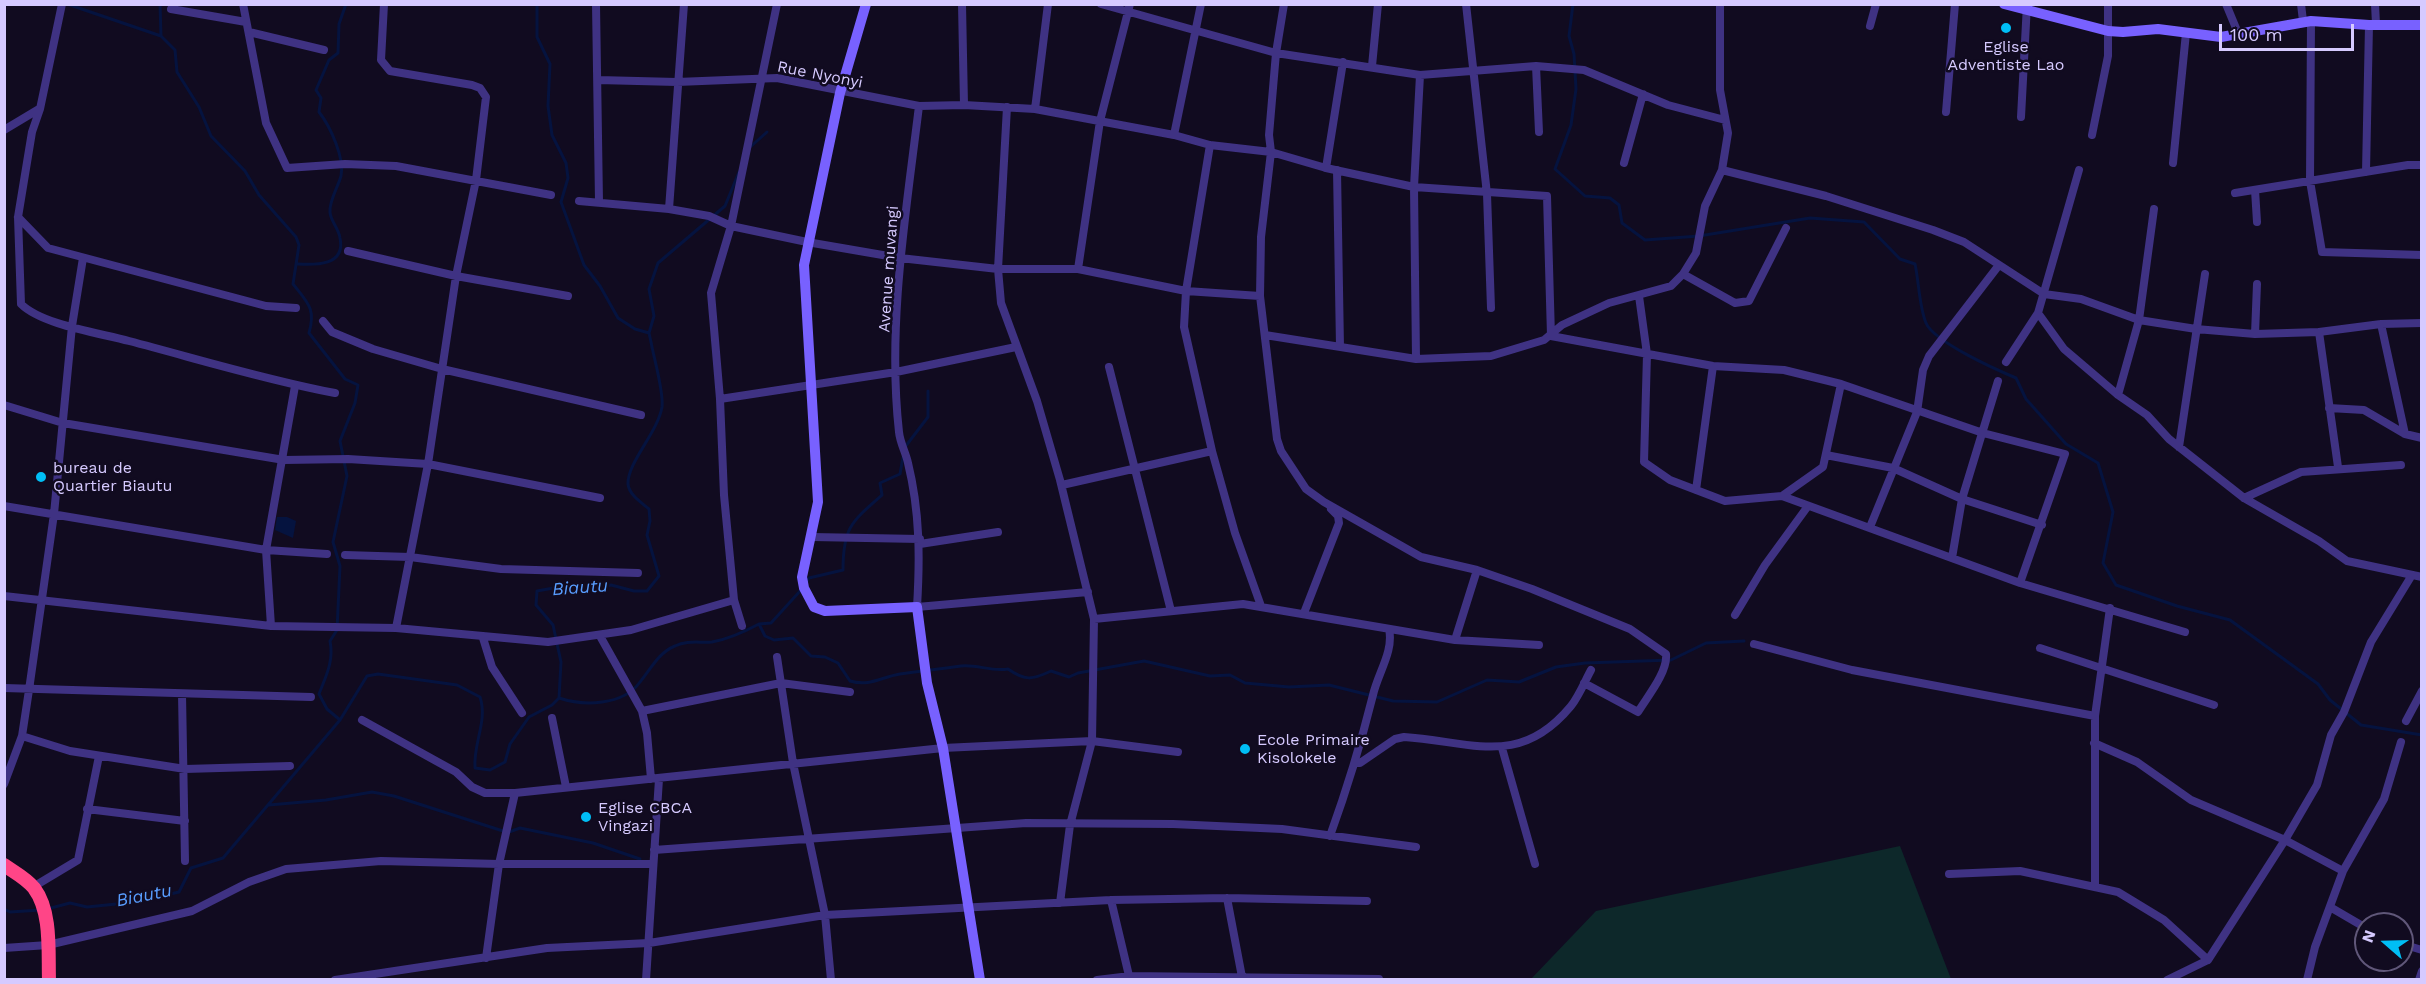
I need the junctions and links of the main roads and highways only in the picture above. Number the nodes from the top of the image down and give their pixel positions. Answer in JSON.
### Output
{"nodes":[{"id":1,"x":4,"y":865,"type":"edge"},
{"id":2,"x":49,"y":980,"type":"edge"}],
"edges":[{"from":1,"to":2,"type":"highway"}]}
